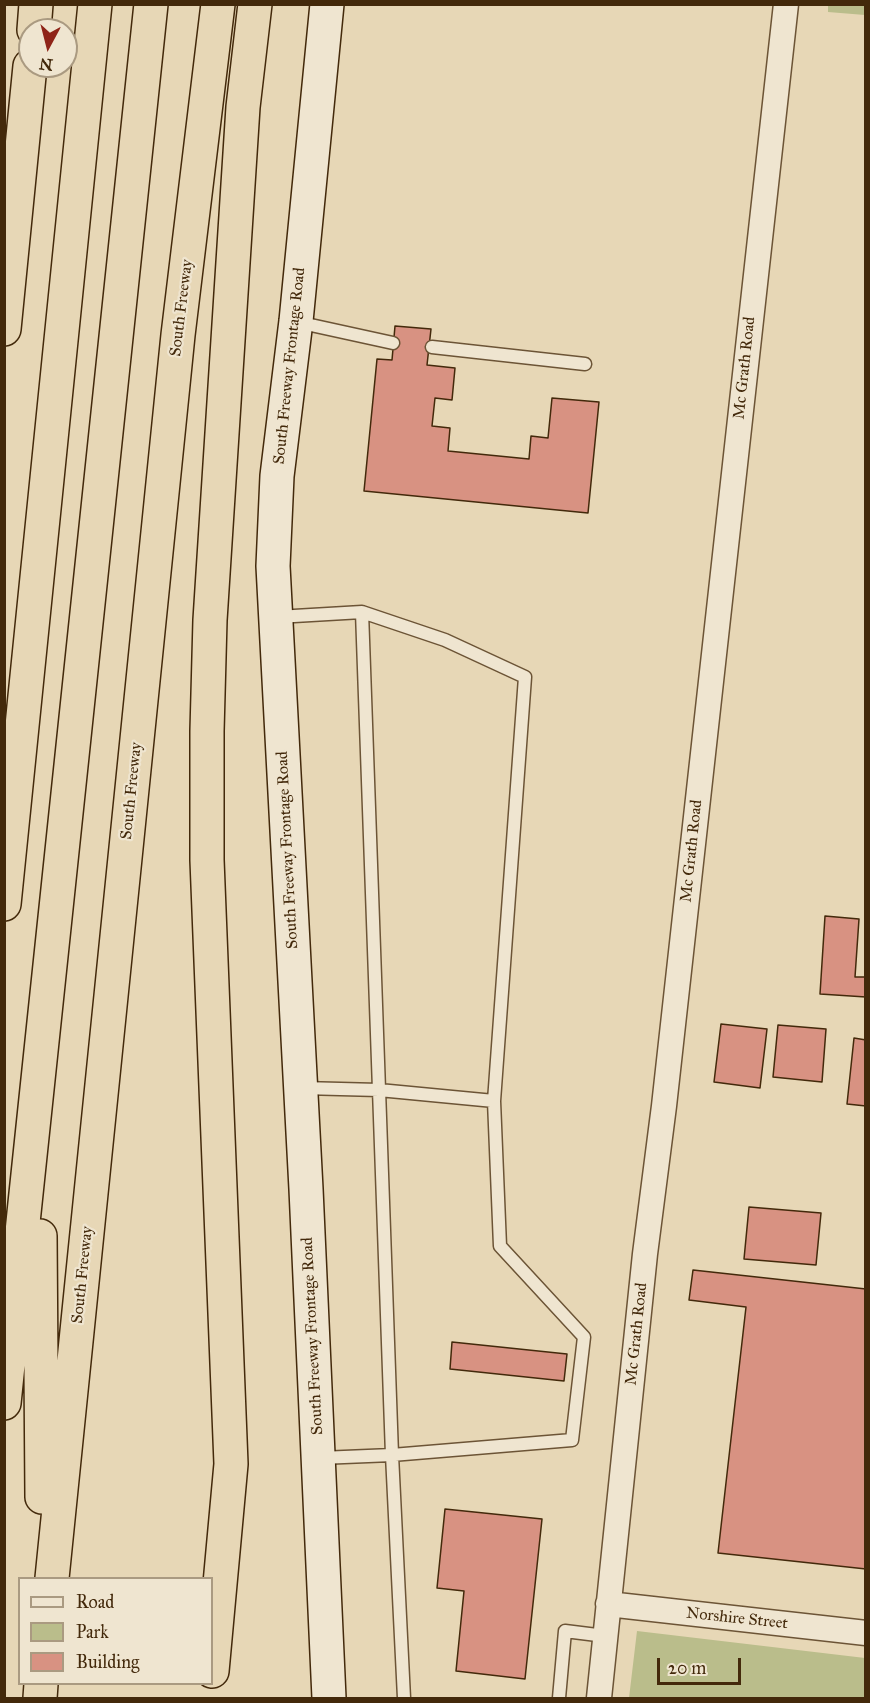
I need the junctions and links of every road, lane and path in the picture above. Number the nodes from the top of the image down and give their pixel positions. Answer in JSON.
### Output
{"nodes":[{"id":1,"x":95,"y":4,"type":"edge"},
{"id":2,"x":151,"y":4,"type":"edge"},
{"id":3,"x":218,"y":4,"type":"edge"},
{"id":4,"x":255,"y":4,"type":"edge"},
{"id":5,"x":327,"y":4,"type":"edge"},
{"id":6,"x":786,"y":4,"type":"edge"},
{"id":7,"x":29,"y":78,"type":"edge"},
{"id":8,"x":296,"y":321,"type":"junction"},
{"id":9,"x":4,"y":329,"type":"edge"},
{"id":10,"x":393,"y":343,"type":"dead end"},
{"id":11,"x":432,"y":347,"type":"dead end"},
{"id":12,"x":585,"y":364,"type":"dead end"},
{"id":13,"x":362,"y":612,"type":"junction"},
{"id":14,"x":275,"y":617,"type":"junction"},
{"id":15,"x":4,"y":904,"type":"edge"},
{"id":16,"x":39,"y":1073,"type":"junction"},
{"id":17,"x":301,"y":1088,"type":"junction"},
{"id":18,"x":379,"y":1090,"type":"junction"},
{"id":19,"x":494,"y":1101,"type":"junction"},
{"id":20,"x":4,"y":1403,"type":"edge"},
{"id":21,"x":392,"y":1455,"type":"junction"},
{"id":22,"x":318,"y":1458,"type":"junction"},
{"id":23,"x":42,"y":1577,"type":"edge"},
{"id":24,"x":52,"y":1577,"type":"edge"},
{"id":25,"x":608,"y":1604,"type":"junction"},
{"id":26,"x":866,"y":1633,"type":"edge"},
{"id":27,"x":605,"y":1636,"type":"junction"},
{"id":28,"x":213,"y":1660,"type":"edge"},
{"id":29,"x":329,"y":1698,"type":"edge"},
{"id":30,"x":404,"y":1698,"type":"edge"},
{"id":31,"x":559,"y":1698,"type":"edge"},
{"id":32,"x":599,"y":1698,"type":"edge"}],
"edges":[{"from":1,"to":15,"type":"highway"},
{"from":2,"to":16,"type":"highway"},
{"from":3,"to":24,"type":"highway","name":"South Freeway"},
{"from":4,"to":28,"type":"highway"},
{"from":5,"to":8,"type":"main road","name":"South Freeway Frontage Road"},
{"from":6,"to":25,"type":"street","name":"Mc Grath Road"},
{"from":7,"to":9,"type":"highway"},
{"from":8,"to":10,"type":"lane"},
{"from":8,"to":14,"type":"main road","name":"South Freeway Frontage Road"},
{"from":11,"to":12,"type":"lane"},
{"from":13,"to":14,"type":"lane"},
{"from":13,"to":18,"type":"lane"},
{"from":13,"to":19,"type":"lane"},
{"from":14,"to":17,"type":"main road","name":"South Freeway Frontage Road"},
{"from":16,"to":20,"type":"highway"},
{"from":16,"to":23,"type":"highway"},
{"from":17,"to":18,"type":"lane"},
{"from":17,"to":22,"type":"main road","name":"South Freeway Frontage Road"},
{"from":18,"to":19,"type":"lane"},
{"from":18,"to":21,"type":"lane"},
{"from":19,"to":21,"type":"lane"},
{"from":21,"to":22,"type":"lane"},
{"from":21,"to":30,"type":"lane"},
{"from":22,"to":29,"type":"main road","name":"South Freeway Frontage Road"},
{"from":25,"to":26,"type":"street","name":"Norshire Street"},
{"from":25,"to":27,"type":"street","name":"Mc Grath Road"},
{"from":27,"to":31,"type":"lane"},
{"from":27,"to":32,"type":"street","name":"Mc Grath Road"}]}
